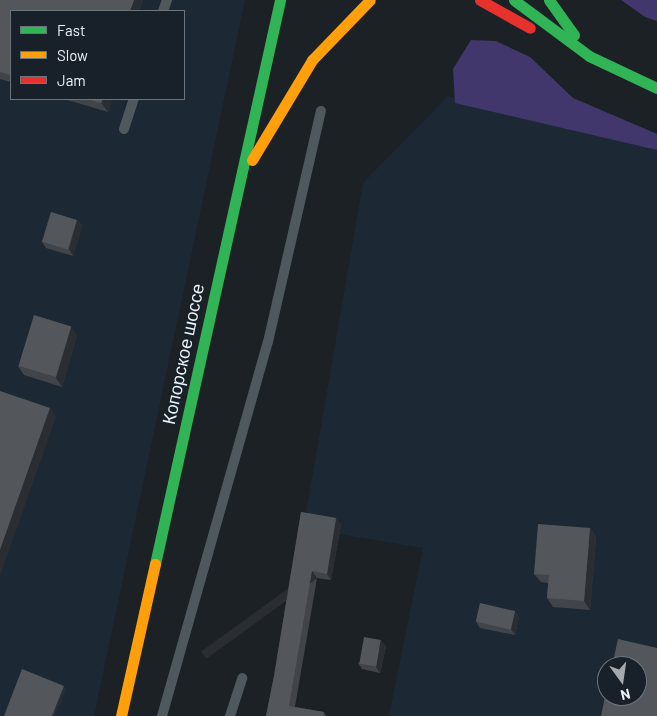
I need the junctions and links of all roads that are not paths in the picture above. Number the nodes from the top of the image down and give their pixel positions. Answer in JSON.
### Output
{"nodes":[{"id":1,"x":280,"y":0,"type":"edge"},
{"id":2,"x":370,"y":0,"type":"edge"},
{"id":3,"x":480,"y":0,"type":"edge"},
{"id":4,"x":514,"y":0,"type":"edge"},
{"id":5,"x":549,"y":0,"type":"edge"},
{"id":6,"x":589,"y":56,"type":"junction"},
{"id":7,"x":657,"y":88,"type":"edge"},
{"id":8,"x":134,"y":100,"type":"edge"},
{"id":9,"x":321,"y":110,"type":"dead end"},
{"id":10,"x":124,"y":129,"type":"dead end"},
{"id":11,"x":239,"y":182,"type":"junction"},
{"id":12,"x":242,"y":678,"type":"dead end"},
{"id":13,"x":121,"y":716,"type":"edge"},
{"id":14,"x":162,"y":716,"type":"edge"},
{"id":15,"x":230,"y":716,"type":"edge"}],
"edges":[{"from":1,"to":11,"type":"main road","name":"Копорское шоссе"},
{"from":2,"to":11,"type":"main road"},
{"from":3,"to":6,"type":"main road"},
{"from":4,"to":6,"type":"main road"},
{"from":5,"to":6,"type":"main road"},
{"from":6,"to":7,"type":"main road"},
{"from":8,"to":10,"type":"lane"},
{"from":9,"to":14,"type":"lane"},
{"from":11,"to":13,"type":"main road","name":"Копорское шоссе"},
{"from":12,"to":15,"type":"lane"}]}
